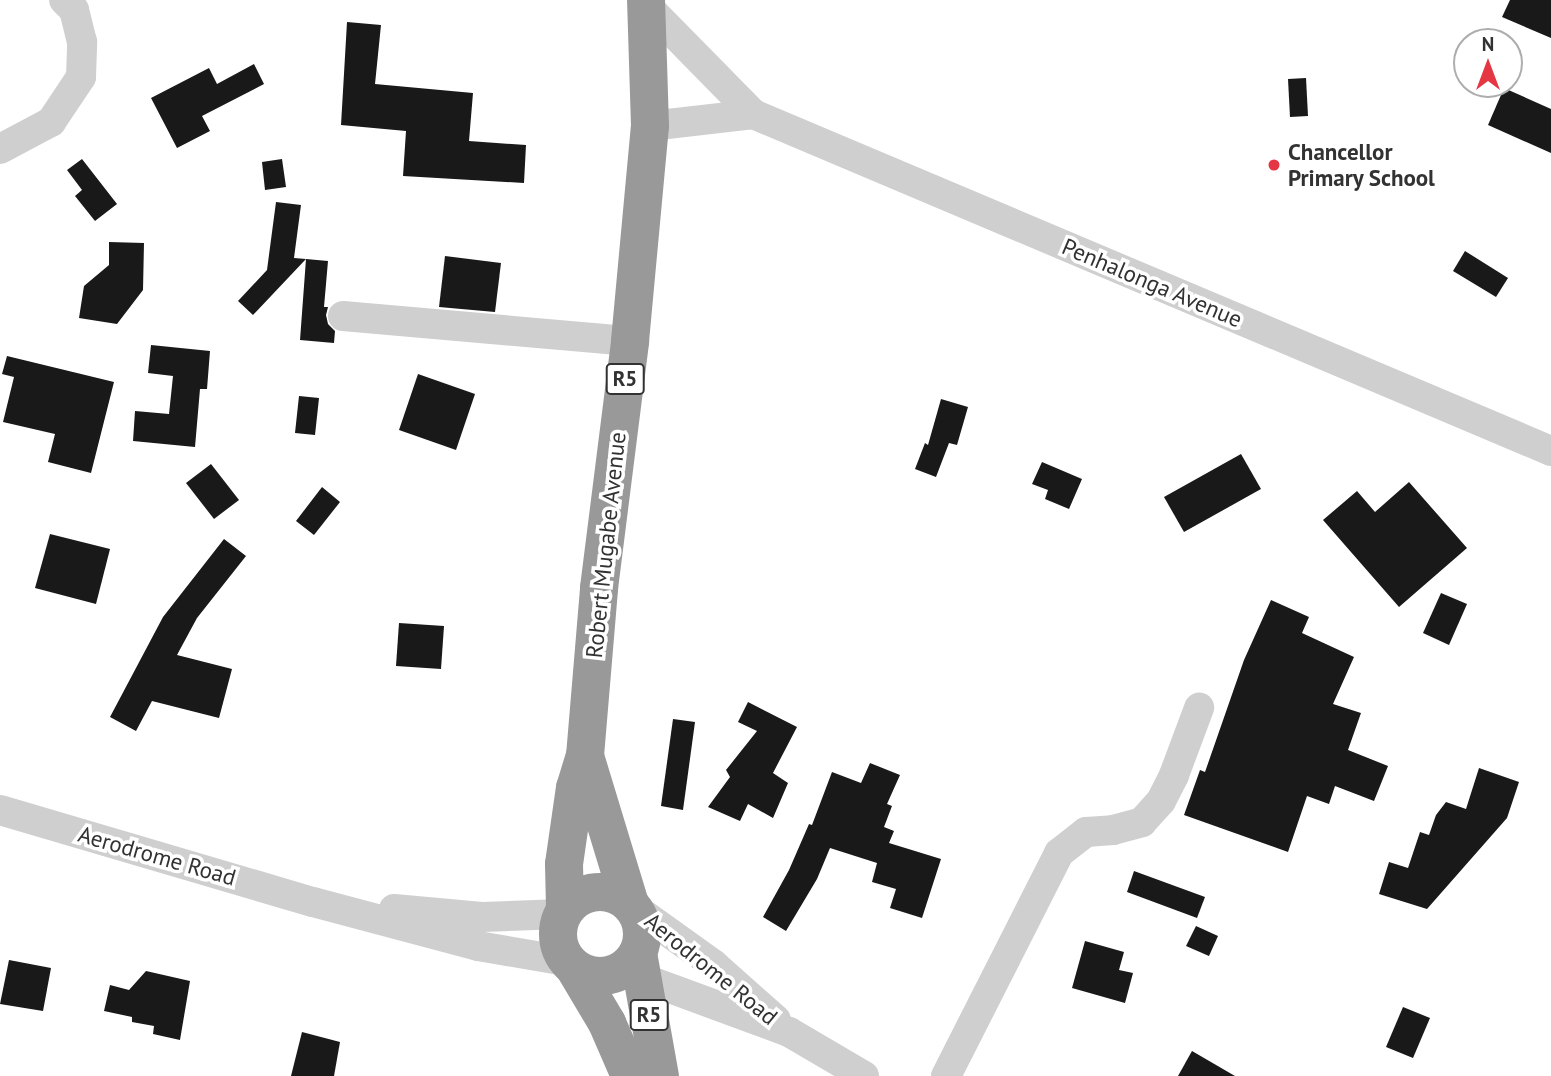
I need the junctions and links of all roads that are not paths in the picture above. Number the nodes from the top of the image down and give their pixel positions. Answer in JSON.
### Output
{"nodes":[{"id":1,"x":64,"y":0,"type":"edge"},
{"id":2,"x":646,"y":2,"type":"edge"},
{"id":3,"x":752,"y":114,"type":"junction"},
{"id":4,"x":650,"y":127,"type":"junction"},
{"id":5,"x":0,"y":149,"type":"edge"},
{"id":6,"x":343,"y":316,"type":"dead end"},
{"id":7,"x":630,"y":341,"type":"junction"},
{"id":8,"x":1551,"y":451,"type":"edge"},
{"id":9,"x":1199,"y":708,"type":"dead end"},
{"id":10,"x":585,"y":756,"type":"junction"},
{"id":11,"x":0,"y":810,"type":"edge"},
{"id":12,"x":313,"y":902,"type":"junction"},
{"id":13,"x":631,"y":905,"type":"junction"},
{"id":14,"x":564,"y":911,"type":"junction"},
{"id":15,"x":571,"y":965,"type":"junction"},
{"id":16,"x":634,"y":967,"type":"junction"},
{"id":17,"x":789,"y":1032,"type":"junction"},
{"id":18,"x":850,"y":1072,"type":"edge"},
{"id":19,"x":630,"y":1076,"type":"edge"},
{"id":20,"x":660,"y":1076,"type":"edge"},
{"id":21,"x":946,"y":1076,"type":"edge"}],
"edges":[{"from":1,"to":5,"type":"street"},
{"from":2,"to":3,"type":"street","name":"Penhalonga Avenue"},
{"from":2,"to":4,"type":"highway","name":"Robert Mugabe Avenue","number":"R5"},
{"from":3,"to":4,"type":"street"},
{"from":3,"to":8,"type":"street","name":"Penhalonga Avenue"},
{"from":4,"to":7,"type":"highway","name":"Robert Mugabe Avenue","number":"R5"},
{"from":6,"to":7,"type":"street"},
{"from":7,"to":10,"type":"highway","name":"Robert Mugabe Avenue","number":"R5"},
{"from":9,"to":21,"type":"street"},
{"from":10,"to":13,"type":"highway","name":"Robert Mugabe Avenue","number":"R5"},
{"from":10,"to":14,"type":"highway","name":"Robert Mugabe Avenue","number":"R5"},
{"from":11,"to":12,"type":"street","name":"Aerodrome Road"},
{"from":12,"to":14,"type":"street","name":"Aerodrome Road"},
{"from":12,"to":15,"type":"street","name":"Aerodrome Road"},
{"from":13,"to":14,"type":"highway"},
{"from":13,"to":16,"type":"highway","number":"R5"},
{"from":13,"to":17,"type":"street","name":"Aerodrome Road"},
{"from":14,"to":15,"type":"highway","number":"R5"},
{"from":15,"to":16,"type":"highway","number":"R5"},
{"from":15,"to":19,"type":"highway","number":"R5"},
{"from":16,"to":17,"type":"street","name":"Aerodrome Road"},
{"from":16,"to":20,"type":"highway","number":"R5"},
{"from":17,"to":18,"type":"street","name":"Aerodrome Road"}]}
